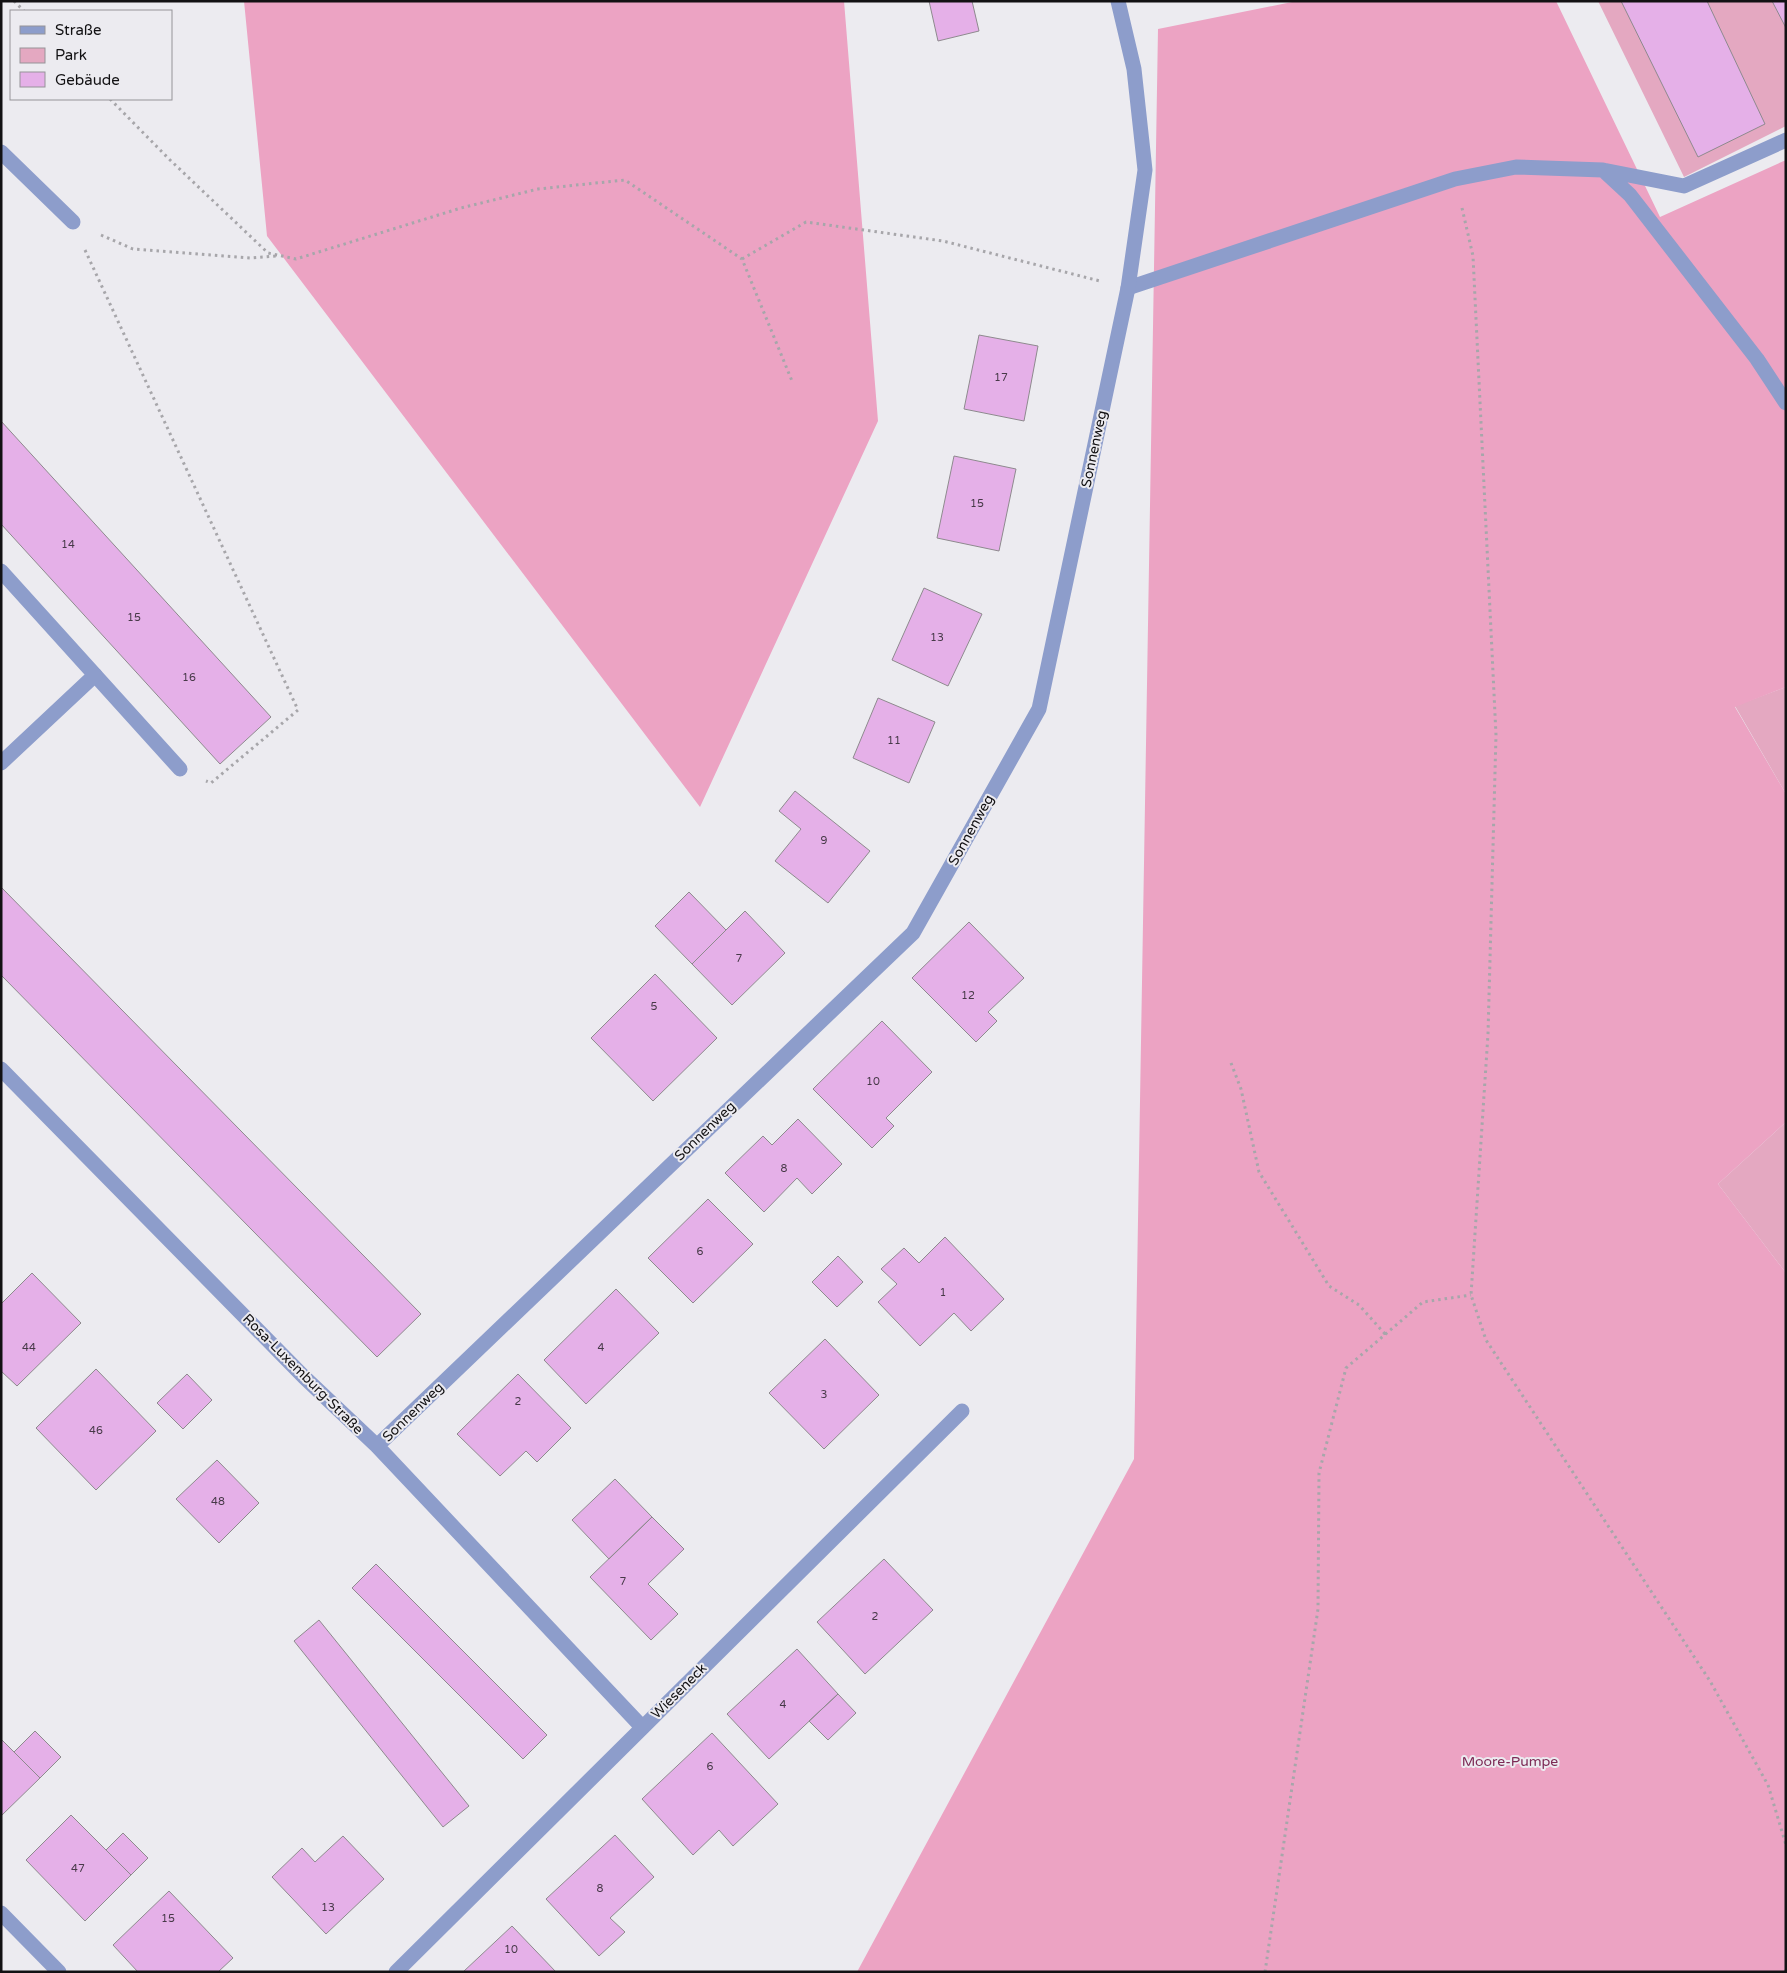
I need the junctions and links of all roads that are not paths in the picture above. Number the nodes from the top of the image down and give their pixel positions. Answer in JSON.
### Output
{"nodes":[{"id":1,"x":1118,"y":1,"type":"edge"},
{"id":2,"x":1786,"y":140,"type":"edge"},
{"id":3,"x":1,"y":152,"type":"edge"},
{"id":4,"x":1603,"y":170,"type":"junction"},
{"id":5,"x":73,"y":222,"type":"road end"},
{"id":6,"x":1128,"y":288,"type":"junction"},
{"id":7,"x":1786,"y":403,"type":"edge"},
{"id":8,"x":1,"y":571,"type":"edge"},
{"id":9,"x":95,"y":675,"type":"junction"},
{"id":10,"x":1,"y":763,"type":"edge"},
{"id":11,"x":180,"y":768,"type":"road end"},
{"id":12,"x":1,"y":1069,"type":"edge"},
{"id":13,"x":962,"y":1411,"type":"dead end"},
{"id":14,"x":377,"y":1446,"type":"junction"},
{"id":15,"x":642,"y":1727,"type":"junction"},
{"id":16,"x":1,"y":1913,"type":"edge"},
{"id":17,"x":59,"y":1972,"type":"edge"},
{"id":18,"x":396,"y":1972,"type":"edge"}],
"edges":[{"from":1,"to":6,"type":"street","name":"Sonnenweg"},
{"from":2,"to":4,"type":"street"},
{"from":3,"to":5,"type":"street"},
{"from":4,"to":6,"type":"street"},
{"from":4,"to":7,"type":"street"},
{"from":6,"to":14,"type":"street","name":"Sonnenweg"},
{"from":8,"to":9,"type":"street"},
{"from":9,"to":10,"type":"street"},
{"from":9,"to":11,"type":"street"},
{"from":12,"to":14,"type":"street","name":"Rosa-Luxemburg-Straße"},
{"from":13,"to":15,"type":"street","name":"Wieseneck"},
{"from":14,"to":15,"type":"street","name":"Rosa-Luxemburg-Straße"},
{"from":15,"to":18,"type":"street","name":"Wieseneck"},
{"from":16,"to":17,"type":"street"}]}
